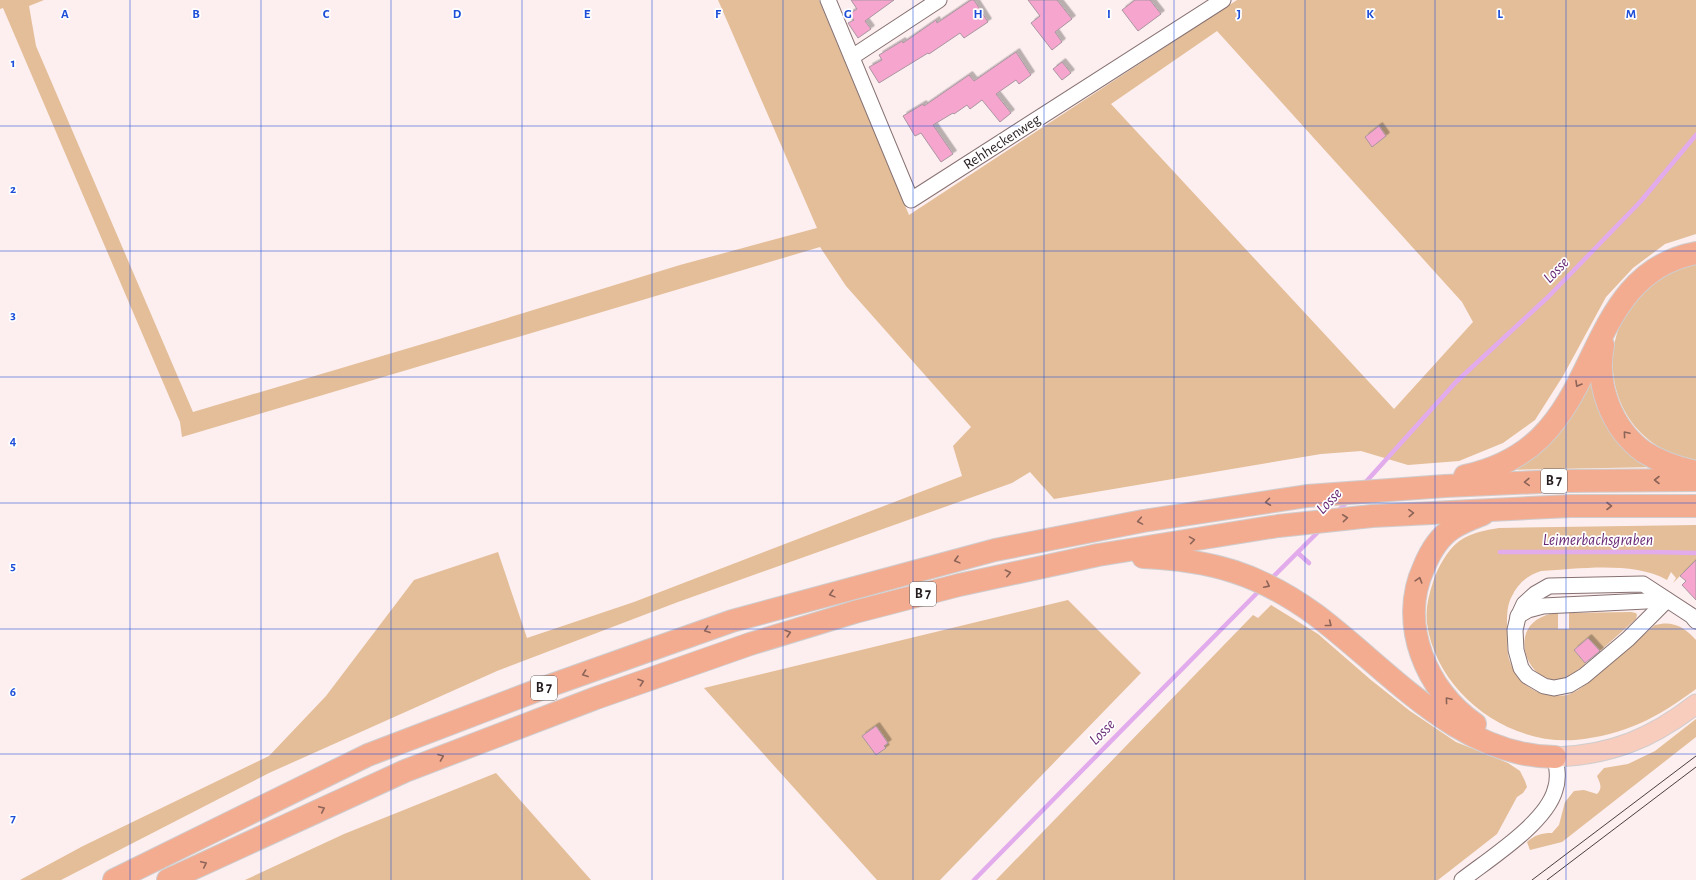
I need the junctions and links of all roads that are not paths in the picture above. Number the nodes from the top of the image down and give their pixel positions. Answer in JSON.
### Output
{"nodes":[{"id":1,"x":828,"y":0,"type":"edge"},
{"id":2,"x":939,"y":0,"type":"edge"},
{"id":3,"x":1223,"y":0,"type":"edge"},
{"id":4,"x":852,"y":57,"type":"junction"},
{"id":5,"x":1696,"y":253,"type":"edge"},
{"id":6,"x":1609,"y":324,"type":"junction"},
{"id":7,"x":1696,"y":472,"type":"edge"},
{"id":8,"x":1696,"y":480,"type":"edge"},
{"id":9,"x":1413,"y":488,"type":"junction"},
{"id":10,"x":1696,"y":506,"type":"edge"},
{"id":11,"x":1499,"y":508,"type":"junction"},
{"id":12,"x":1098,"y":555,"type":"junction"},
{"id":13,"x":1667,"y":600,"type":"junction"},
{"id":14,"x":1696,"y":621,"type":"edge"},
{"id":15,"x":1696,"y":704,"type":"edge"},
{"id":16,"x":1556,"y":757,"type":"junction"},
{"id":17,"x":114,"y":880,"type":"edge"},
{"id":18,"x":168,"y":880,"type":"edge"},
{"id":19,"x":1462,"y":880,"type":"edge"}],
"edges":[{"from":1,"to":4,"type":"street","name":"Rehheckenweg"},
{"from":2,"to":4,"type":"street"},
{"from":3,"to":4,"type":"street","name":"Rehheckenweg"},
{"from":5,"to":6,"type":"highway"},
{"from":7,"to":6,"type":"highway","one_way":true},
{"from":6,"to":9,"type":"highway","one_way":true},
{"from":8,"to":9,"type":"highway","number":"B 7","one_way":true},
{"from":9,"to":17,"type":"highway","number":"B 7","one_way":true},
{"from":11,"to":10,"type":"highway","number":"B 7","one_way":true},
{"from":12,"to":11,"type":"highway","number":"B 7","one_way":true},
{"from":16,"to":11,"type":"highway","one_way":true},
{"from":12,"to":16,"type":"highway","one_way":true},
{"from":18,"to":12,"type":"highway","number":"B 7","one_way":true},
{"from":13,"to":13,"type":"street"},
{"from":13,"to":14,"type":"street"},
{"from":15,"to":16,"type":"main road"},
{"from":16,"to":19,"type":"street"}]}
